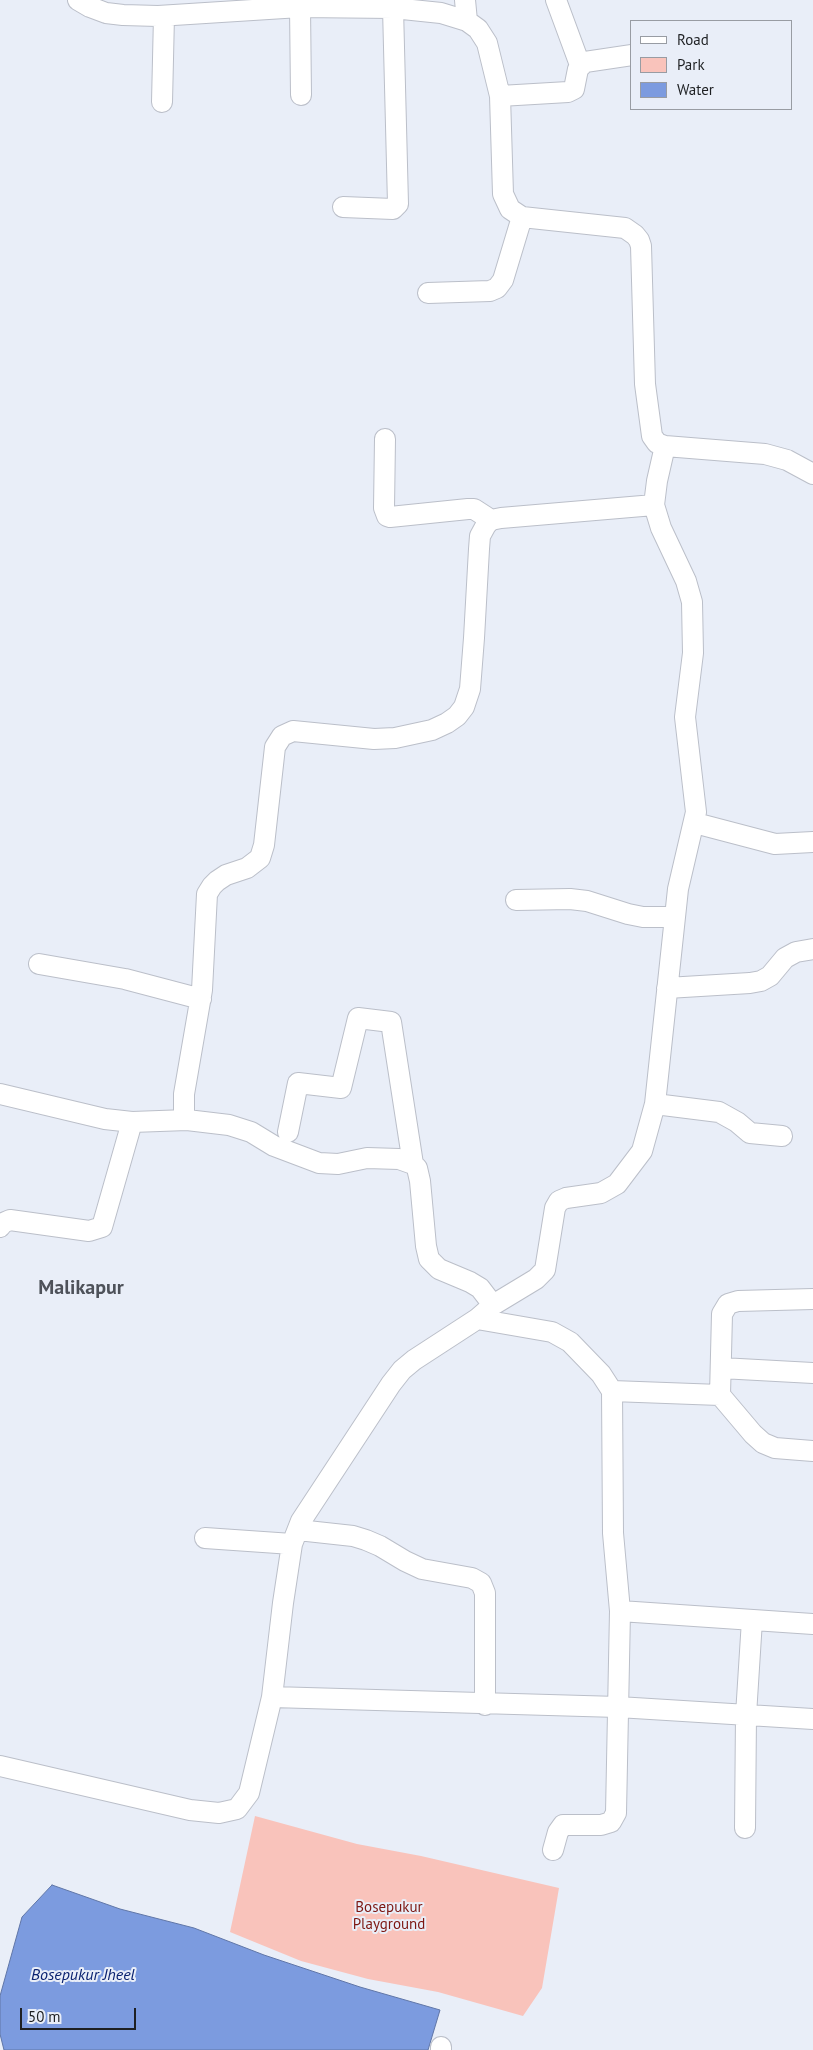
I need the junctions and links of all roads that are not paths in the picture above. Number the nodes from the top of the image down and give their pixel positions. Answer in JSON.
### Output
{"nodes":[{"id":1,"x":78,"y":0,"type":"edge"},
{"id":2,"x":465,"y":0,"type":"edge"},
{"id":3,"x":556,"y":0,"type":"edge"},
{"id":4,"x":306,"y":5,"type":"edge"},
{"id":5,"x":393,"y":8,"type":"junction"},
{"id":6,"x":164,"y":16,"type":"junction"},
{"id":7,"x":467,"y":20,"type":"junction"},
{"id":8,"x":630,"y":55,"type":"edge"},
{"id":9,"x":580,"y":65,"type":"junction"},
{"id":10,"x":301,"y":95,"type":"dead end"},
{"id":11,"x":500,"y":96,"type":"junction"},
{"id":12,"x":162,"y":102,"type":"dead end"},
{"id":13,"x":344,"y":207,"type":"dead end"},
{"id":14,"x":522,"y":217,"type":"junction"},
{"id":15,"x":428,"y":293,"type":"dead end"},
{"id":16,"x":385,"y":439,"type":"dead end"},
{"id":17,"x":664,"y":446,"type":"junction"},
{"id":18,"x":813,"y":474,"type":"edge"},
{"id":19,"x":654,"y":506,"type":"junction"},
{"id":20,"x":491,"y":520,"type":"junction"},
{"id":21,"x":695,"y":823,"type":"junction"},
{"id":22,"x":813,"y":842,"type":"edge"},
{"id":23,"x":516,"y":900,"type":"dead end"},
{"id":24,"x":675,"y":917,"type":"junction"},
{"id":25,"x":813,"y":949,"type":"edge"},
{"id":26,"x":39,"y":964,"type":"dead end"},
{"id":27,"x":667,"y":988,"type":"junction"},
{"id":28,"x":201,"y":999,"type":"junction"},
{"id":29,"x":0,"y":1094,"type":"edge"},
{"id":30,"x":654,"y":1104,"type":"junction"},
{"id":31,"x":187,"y":1120,"type":"junction"},
{"id":32,"x":132,"y":1122,"type":"junction"},
{"id":33,"x":288,"y":1132,"type":"dead end"},
{"id":34,"x":782,"y":1136,"type":"dead end"},
{"id":35,"x":413,"y":1164,"type":"junction"},
{"id":36,"x":0,"y":1228,"type":"edge"},
{"id":37,"x":813,"y":1299,"type":"edge"},
{"id":38,"x":493,"y":1305,"type":"junction"},
{"id":39,"x":477,"y":1319,"type":"junction"},
{"id":40,"x":721,"y":1368,"type":"junction"},
{"id":41,"x":813,"y":1373,"type":"edge"},
{"id":42,"x":612,"y":1391,"type":"junction"},
{"id":43,"x":720,"y":1395,"type":"junction"},
{"id":44,"x":813,"y":1451,"type":"edge"},
{"id":45,"x":295,"y":1537,"type":"junction"},
{"id":46,"x":205,"y":1538,"type":"dead end"},
{"id":47,"x":620,"y":1611,"type":"junction"},
{"id":48,"x":752,"y":1620,"type":"junction"},
{"id":49,"x":813,"y":1624,"type":"edge"},
{"id":50,"x":272,"y":1697,"type":"junction"},
{"id":51,"x":485,"y":1704,"type":"junction"},
{"id":52,"x":618,"y":1707,"type":"junction"},
{"id":53,"x":746,"y":1715,"type":"junction"},
{"id":54,"x":813,"y":1719,"type":"edge"},
{"id":55,"x":0,"y":1766,"type":"edge"},
{"id":56,"x":745,"y":1828,"type":"dead end"},
{"id":57,"x":553,"y":1850,"type":"dead end"}],
"edges":[{"from":1,"to":6,"type":"street"},
{"from":2,"to":7,"type":"street"},
{"from":3,"to":9,"type":"street"},
{"from":4,"to":5,"type":"street"},
{"from":4,"to":6,"type":"street"},
{"from":4,"to":10,"type":"street"},
{"from":5,"to":7,"type":"street"},
{"from":5,"to":13,"type":"street"},
{"from":6,"to":12,"type":"street"},
{"from":7,"to":11,"type":"street"},
{"from":8,"to":9,"type":"street"},
{"from":9,"to":11,"type":"street"},
{"from":11,"to":14,"type":"street"},
{"from":14,"to":15,"type":"street"},
{"from":14,"to":17,"type":"street"},
{"from":16,"to":20,"type":"street"},
{"from":17,"to":18,"type":"street"},
{"from":17,"to":19,"type":"street"},
{"from":19,"to":20,"type":"street"},
{"from":19,"to":21,"type":"street"},
{"from":20,"to":28,"type":"street"},
{"from":21,"to":22,"type":"street"},
{"from":21,"to":24,"type":"street"},
{"from":23,"to":24,"type":"street"},
{"from":24,"to":27,"type":"street"},
{"from":25,"to":27,"type":"street"},
{"from":26,"to":28,"type":"street"},
{"from":27,"to":30,"type":"street"},
{"from":28,"to":31,"type":"street"},
{"from":29,"to":32,"type":"street"},
{"from":30,"to":34,"type":"street"},
{"from":30,"to":38,"type":"street"},
{"from":31,"to":32,"type":"street"},
{"from":31,"to":35,"type":"street"},
{"from":32,"to":36,"type":"street"},
{"from":33,"to":35,"type":"street"},
{"from":35,"to":38,"type":"street"},
{"from":37,"to":40,"type":"street"},
{"from":38,"to":39,"type":"street"},
{"from":39,"to":42,"type":"street"},
{"from":39,"to":45,"type":"street"},
{"from":40,"to":41,"type":"street"},
{"from":40,"to":43,"type":"street"},
{"from":42,"to":43,"type":"street"},
{"from":42,"to":47,"type":"street"},
{"from":43,"to":44,"type":"street"},
{"from":45,"to":46,"type":"street"},
{"from":45,"to":50,"type":"street"},
{"from":45,"to":51,"type":"street"},
{"from":47,"to":48,"type":"street"},
{"from":47,"to":52,"type":"street"},
{"from":48,"to":49,"type":"street"},
{"from":48,"to":53,"type":"street"},
{"from":50,"to":51,"type":"street"},
{"from":50,"to":55,"type":"street"},
{"from":51,"to":52,"type":"street"},
{"from":52,"to":53,"type":"street"},
{"from":52,"to":57,"type":"street"},
{"from":53,"to":54,"type":"street"},
{"from":53,"to":56,"type":"street"}]}
